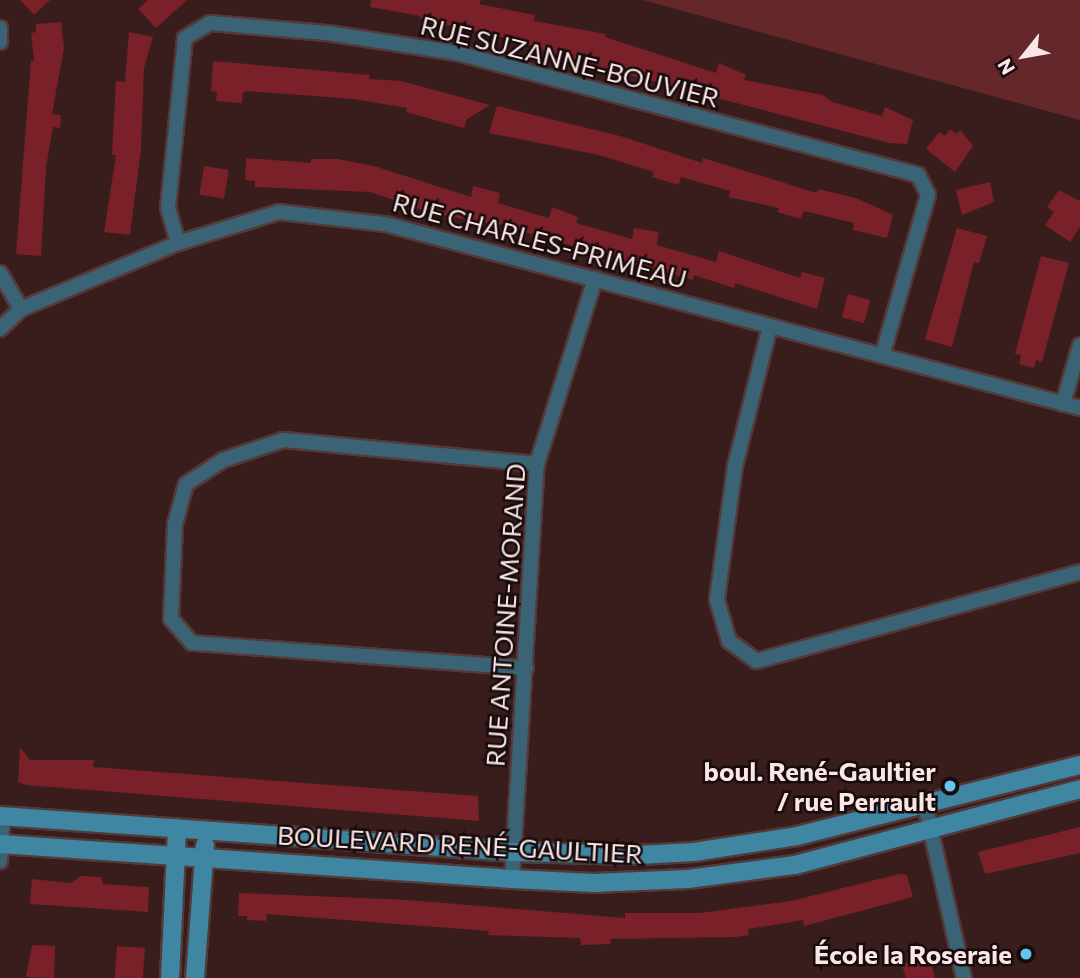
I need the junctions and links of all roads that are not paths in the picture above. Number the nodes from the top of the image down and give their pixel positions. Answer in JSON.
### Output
{"nodes":[{"id":1,"x":0,"y":28,"type":"edge"},
{"id":2,"x":0,"y":42,"type":"edge"},
{"id":3,"x":178,"y":243,"type":"junction"},
{"id":4,"x":0,"y":273,"type":"edge"},
{"id":5,"x":595,"y":279,"type":"junction"},
{"id":6,"x":21,"y":309,"type":"junction"},
{"id":7,"x":770,"y":326,"type":"junction"},
{"id":8,"x":0,"y":329,"type":"edge"},
{"id":9,"x":1080,"y":345,"type":"edge"},
{"id":10,"x":882,"y":356,"type":"junction"},
{"id":11,"x":1063,"y":404,"type":"junction"},
{"id":12,"x":1080,"y":408,"type":"edge"},
{"id":13,"x":537,"y":464,"type":"junction"},
{"id":14,"x":1080,"y":572,"type":"edge"},
{"id":15,"x":526,"y":668,"type":"junction"},
{"id":16,"x":1080,"y":765,"type":"edge"},
{"id":17,"x":1080,"y":789,"type":"edge"},
{"id":18,"x":925,"y":804,"type":"junction"},
{"id":19,"x":2,"y":816,"type":"edge"},
{"id":20,"x":177,"y":828,"type":"junction"},
{"id":21,"x":206,"y":831,"type":"junction"},
{"id":22,"x":932,"y":831,"type":"junction"},
{"id":23,"x":0,"y":850,"type":"edge"},
{"id":24,"x":513,"y":852,"type":"junction"},
{"id":25,"x":176,"y":854,"type":"junction"},
{"id":26,"x":205,"y":856,"type":"junction"},
{"id":27,"x":512,"y":879,"type":"junction"},
{"id":28,"x":170,"y":978,"type":"edge"},
{"id":29,"x":195,"y":978,"type":"edge"},
{"id":30,"x":964,"y":978,"type":"edge"}],
"edges":[{"from":1,"to":2,"type":"street"},
{"from":3,"to":5,"type":"street","name":"RUE CHARLES-PRIMEAU"},
{"from":3,"to":6,"type":"street","name":"RUE CHARLES-PRIMEAU"},
{"from":3,"to":10,"type":"street","name":"RUE SUZANNE-BOUVIER"},
{"from":4,"to":6,"type":"street"},
{"from":5,"to":7,"type":"street","name":"RUE CHARLES-PRIMEAU"},
{"from":5,"to":13,"type":"street","name":"RUE ANTOINE-MORAND"},
{"from":6,"to":8,"type":"street","name":"RUE CHARLES-PRIMEAU"},
{"from":7,"to":10,"type":"street","name":"RUE CHARLES-PRIMEAU"},
{"from":7,"to":14,"type":"street"},
{"from":9,"to":11,"type":"street"},
{"from":10,"to":11,"type":"street","name":"RUE CHARLES-PRIMEAU"},
{"from":11,"to":12,"type":"street","name":"RUE CHARLES-PRIMEAU"},
{"from":13,"to":15,"type":"street","name":"RUE ANTOINE-MORAND"},
{"from":13,"to":15,"type":"street"},
{"from":15,"to":24,"type":"street","name":"RUE ANTOINE-MORAND"},
{"from":16,"to":18,"type":"street","name":"BOULEVARD RENÉ-GAULTIER"},
{"from":17,"to":22,"type":"street","name":"BOULEVARD RENÉ-GAULTIER"},
{"from":18,"to":22,"type":"street"},
{"from":18,"to":24,"type":"street","name":"BOULEVARD RENÉ-GAULTIER"},
{"from":19,"to":20,"type":"street","name":"BOULEVARD RENÉ-GAULTIER"},
{"from":19,"to":23,"type":"street"},
{"from":20,"to":21,"type":"street","name":"BOULEVARD RENÉ-GAULTIER"},
{"from":20,"to":25,"type":"street"},
{"from":21,"to":24,"type":"street","name":"BOULEVARD RENÉ-GAULTIER"},
{"from":21,"to":26,"type":"street"},
{"from":22,"to":27,"type":"street","name":"BOULEVARD RENÉ-GAULTIER"},
{"from":22,"to":30,"type":"street"},
{"from":23,"to":25,"type":"street","name":"BOULEVARD RENÉ-GAULTIER"},
{"from":24,"to":27,"type":"street","name":"RUE ANTOINE-MORAND"},
{"from":25,"to":26,"type":"street","name":"BOULEVARD RENÉ-GAULTIER"},
{"from":25,"to":28,"type":"street"},
{"from":26,"to":27,"type":"street","name":"BOULEVARD RENÉ-GAULTIER"},
{"from":26,"to":29,"type":"street"}]}
